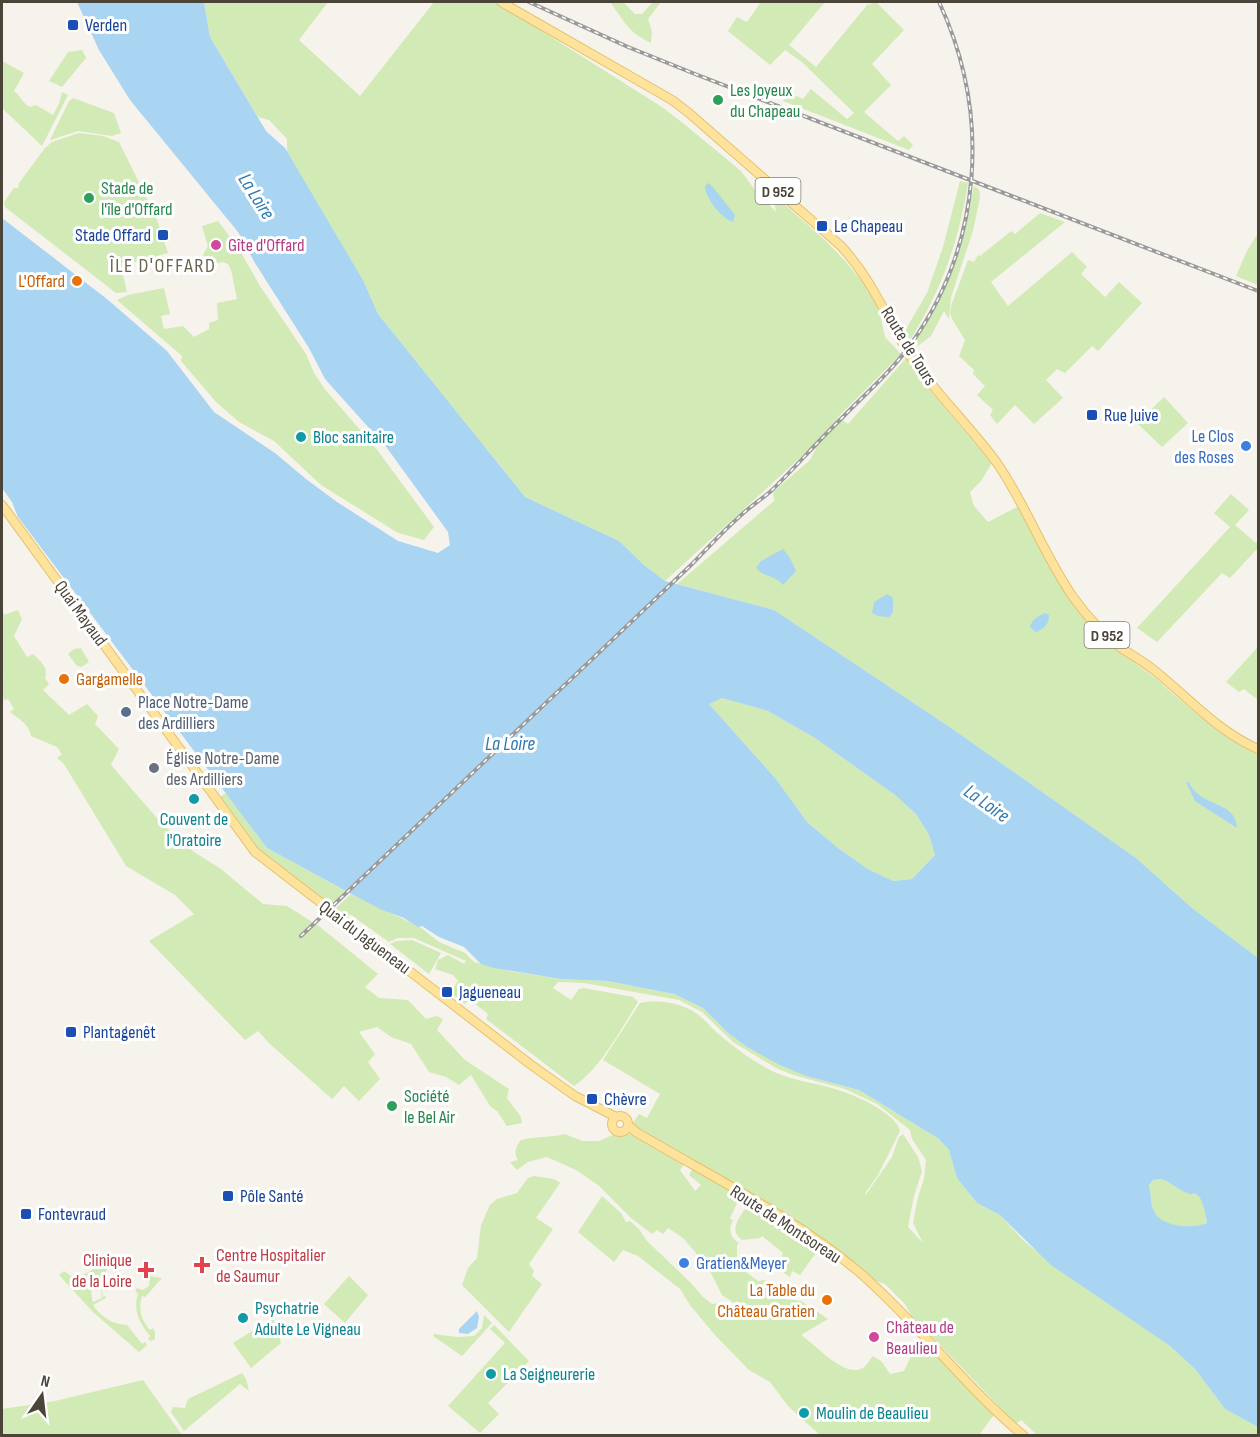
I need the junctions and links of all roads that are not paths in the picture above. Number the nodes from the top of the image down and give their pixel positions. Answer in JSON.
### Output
{"nodes":[{"id":1,"x":501,"y":2,"type":"edge"},
{"id":2,"x":2,"y":505,"type":"edge"},
{"id":3,"x":160,"y":722,"type":"joint"},
{"id":4,"x":1258,"y":749,"type":"edge"},
{"id":5,"x":614,"y":1120,"type":"junction"},
{"id":6,"x":627,"y":1127,"type":"junction"},
{"id":7,"x":1024,"y":1436,"type":"edge"}],
"edges":[{"from":1,"to":4,"type":"main road","name":"Route de Tours","number":"D 952"},
{"from":2,"to":3,"type":"main road","name":"Quai Mayaud"},
{"from":3,"to":5,"type":"main road","name":"Quai du Jagueneau"},
{"from":5,"to":6,"type":"main road"},
{"from":5,"to":6,"type":"main road"},
{"from":6,"to":7,"type":"main road","name":"Route de Montsoreau"}]}
